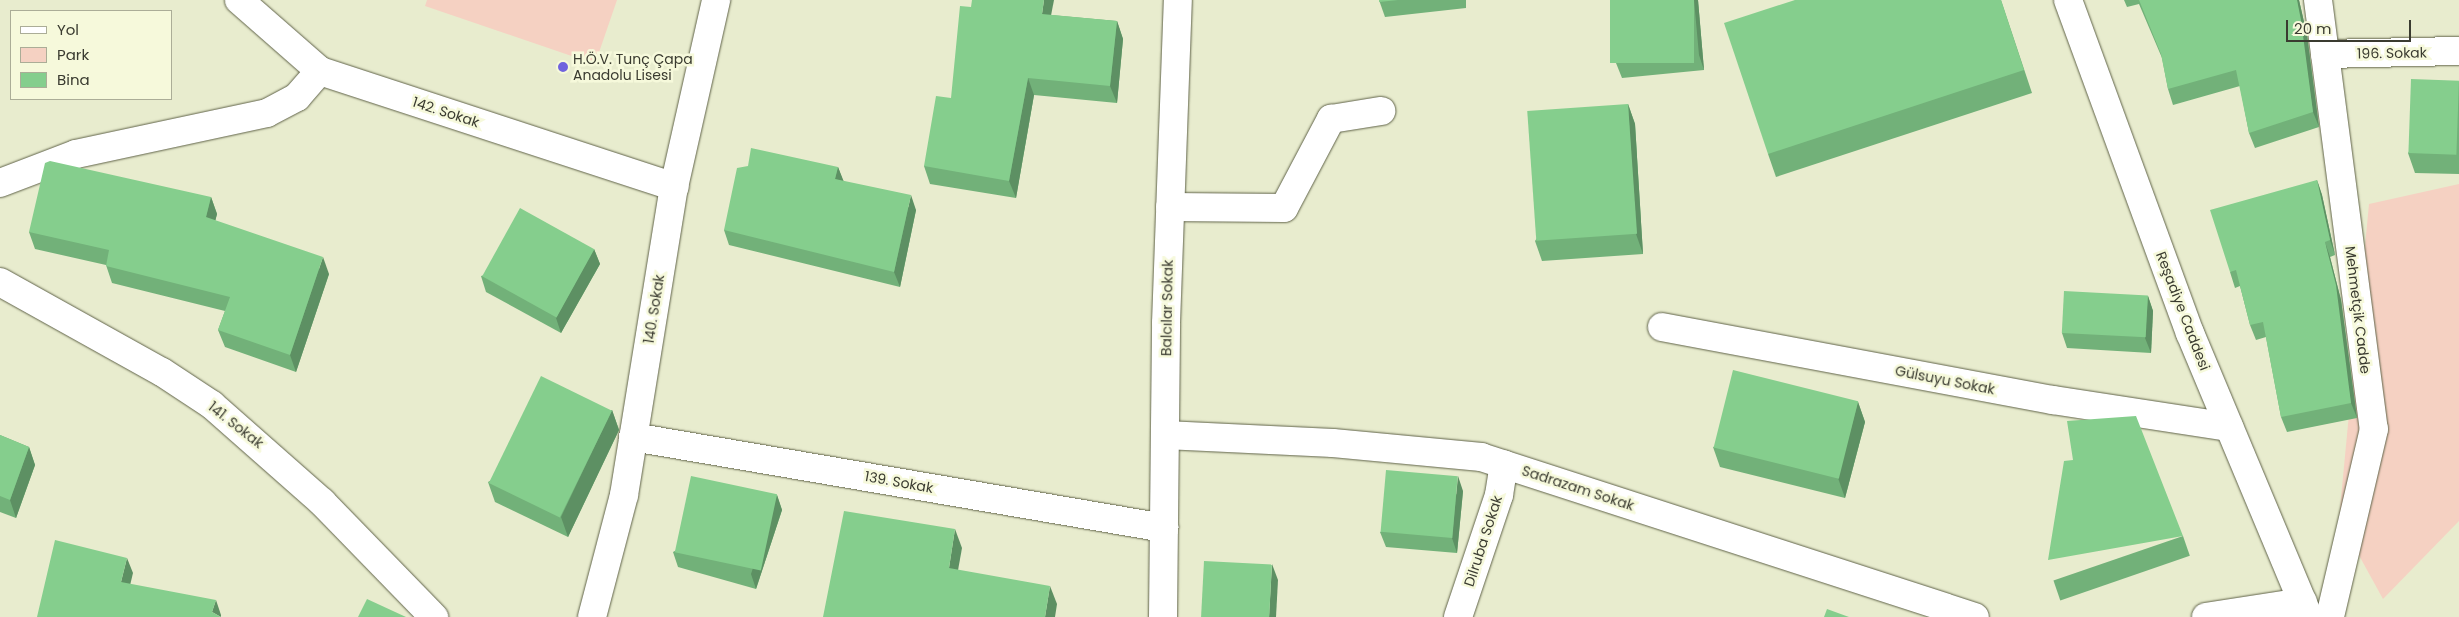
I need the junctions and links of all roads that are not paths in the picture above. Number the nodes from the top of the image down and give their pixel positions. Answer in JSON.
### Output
{"nodes":[{"id":1,"x":239,"y":0,"type":"edge"},
{"id":2,"x":716,"y":0,"type":"edge"},
{"id":3,"x":1178,"y":0,"type":"edge"},
{"id":4,"x":2068,"y":0,"type":"edge"},
{"id":5,"x":2318,"y":0,"type":"edge"},
{"id":6,"x":2459,"y":51,"type":"edge"},
{"id":7,"x":2326,"y":54,"type":"junction"},
{"id":8,"x":320,"y":71,"type":"junction"},
{"id":9,"x":1381,"y":111,"type":"dead end"},
{"id":10,"x":0,"y":183,"type":"edge"},
{"id":11,"x":674,"y":187,"type":"junction"},
{"id":12,"x":1170,"y":207,"type":"junction"},
{"id":13,"x":0,"y":282,"type":"edge"},
{"id":14,"x":1662,"y":327,"type":"dead end"},
{"id":15,"x":2229,"y":427,"type":"junction"},
{"id":16,"x":1165,"y":435,"type":"junction"},
{"id":17,"x":633,"y":437,"type":"junction"},
{"id":18,"x":1504,"y":464,"type":"junction"},
{"id":19,"x":1164,"y":528,"type":"junction"},
{"id":20,"x":2306,"y":610,"type":"edge"},
{"id":21,"x":434,"y":617,"type":"edge"},
{"id":22,"x":592,"y":617,"type":"edge"},
{"id":23,"x":1163,"y":617,"type":"edge"},
{"id":24,"x":1458,"y":617,"type":"edge"},
{"id":25,"x":1975,"y":617,"type":"edge"},
{"id":26,"x":2206,"y":617,"type":"edge"},
{"id":27,"x":2330,"y":617,"type":"edge"}],
"edges":[{"from":1,"to":8,"type":"street","name":"142. Sokak"},
{"from":2,"to":11,"type":"street","name":"140. Sokak"},
{"from":3,"to":12,"type":"street","name":"Balcılar Sokak"},
{"from":4,"to":15,"type":"street","name":"Reşadiye Caddesi"},
{"from":5,"to":7,"type":"street","name":"Mehmetçik Cadde"},
{"from":6,"to":7,"type":"street","name":"196. Sokak"},
{"from":7,"to":27,"type":"street","name":"Mehmetçik Cadde"},
{"from":8,"to":10,"type":"street"},
{"from":8,"to":11,"type":"street","name":"142. Sokak"},
{"from":9,"to":12,"type":"street"},
{"from":11,"to":17,"type":"street","name":"140. Sokak"},
{"from":12,"to":16,"type":"street","name":"Balcılar Sokak"},
{"from":13,"to":21,"type":"street","name":"141. Sokak"},
{"from":14,"to":15,"type":"street","name":"Gülsuyu Sokak"},
{"from":15,"to":20,"type":"street","name":"Reşadiye Caddesi"},
{"from":16,"to":18,"type":"street","name":"Sadrazam Sokak"},
{"from":16,"to":19,"type":"street","name":"Balcılar Sokak"},
{"from":17,"to":19,"type":"street","name":"139. Sokak"},
{"from":17,"to":22,"type":"street","name":"140. Sokak"},
{"from":18,"to":24,"type":"street","name":"Dilruba Sokak"},
{"from":18,"to":25,"type":"street","name":"Sadrazam Sokak"},
{"from":19,"to":23,"type":"street","name":"Balcılar Sokak"},
{"from":20,"to":26,"type":"street"}]}
